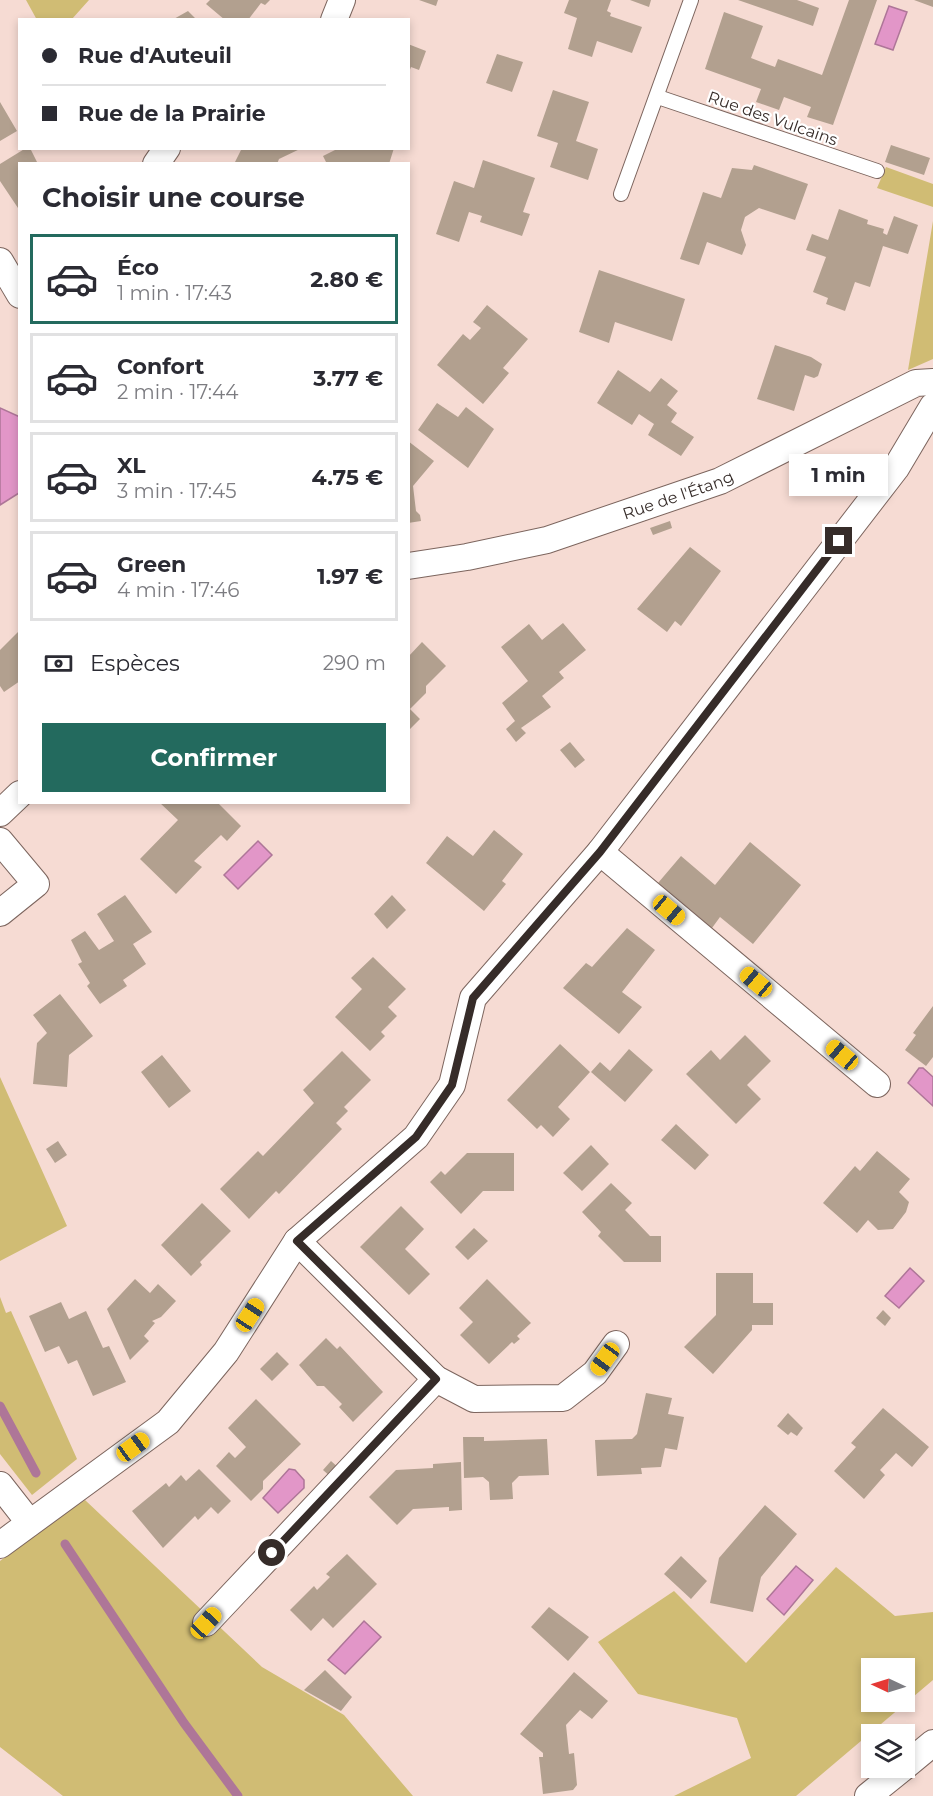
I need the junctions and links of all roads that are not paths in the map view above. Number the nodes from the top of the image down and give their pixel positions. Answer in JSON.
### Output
{"nodes":[{"id":1,"x":342,"y":0,"type":"edge"},
{"id":2,"x":692,"y":0,"type":"edge"},
{"id":3,"x":335,"y":18,"type":"edge"},
{"id":4,"x":658,"y":97,"type":"junction"},
{"id":5,"x":877,"y":171,"type":"dead end"},
{"id":6,"x":621,"y":194,"type":"dead end"},
{"id":7,"x":0,"y":261,"type":"edge"},
{"id":8,"x":18,"y":292,"type":"edge"},
{"id":9,"x":933,"y":382,"type":"edge"},
{"id":10,"x":933,"y":406,"type":"edge"},
{"id":11,"x":410,"y":566,"type":"edge"},
{"id":12,"x":18,"y":796,"type":"edge"},
{"id":13,"x":0,"y":813,"type":"edge"},
{"id":14,"x":0,"y":841,"type":"edge"},
{"id":15,"x":600,"y":852,"type":"junction"},
{"id":16,"x":0,"y":914,"type":"edge"},
{"id":17,"x":877,"y":1084,"type":"dead end"},
{"id":18,"x":297,"y":1241,"type":"junction"},
{"id":19,"x":616,"y":1344,"type":"dead end"},
{"id":20,"x":436,"y":1379,"type":"junction"},
{"id":21,"x":0,"y":1485,"type":"edge"},
{"id":22,"x":28,"y":1522,"type":"junction"},
{"id":23,"x":0,"y":1545,"type":"edge"},
{"id":24,"x":206,"y":1623,"type":"dead end"},
{"id":25,"x":931,"y":1745,"type":"edge"},
{"id":26,"x":915,"y":1758,"type":"edge"},
{"id":27,"x":890,"y":1778,"type":"edge"},
{"id":28,"x":868,"y":1796,"type":"edge"}],
"edges":[{"from":1,"to":3,"type":"street"},
{"from":2,"to":4,"type":"lane"},
{"from":4,"to":5,"type":"lane","name":"Rue des Vulcains"},
{"from":4,"to":6,"type":"lane"},
{"from":7,"to":8,"type":"street"},
{"from":9,"to":11,"type":"street","name":"Rue de l'Étang"},
{"from":10,"to":15,"type":"street"},
{"from":12,"to":13,"type":"street"},
{"from":14,"to":16,"type":"street"},
{"from":15,"to":17,"type":"street"},
{"from":15,"to":18,"type":"street"},
{"from":18,"to":20,"type":"street"},
{"from":18,"to":22,"type":"street"},
{"from":19,"to":20,"type":"street"},
{"from":20,"to":24,"type":"street"},
{"from":21,"to":22,"type":"street"},
{"from":22,"to":23,"type":"street"},
{"from":25,"to":26,"type":"street"},
{"from":27,"to":28,"type":"street"}]}
